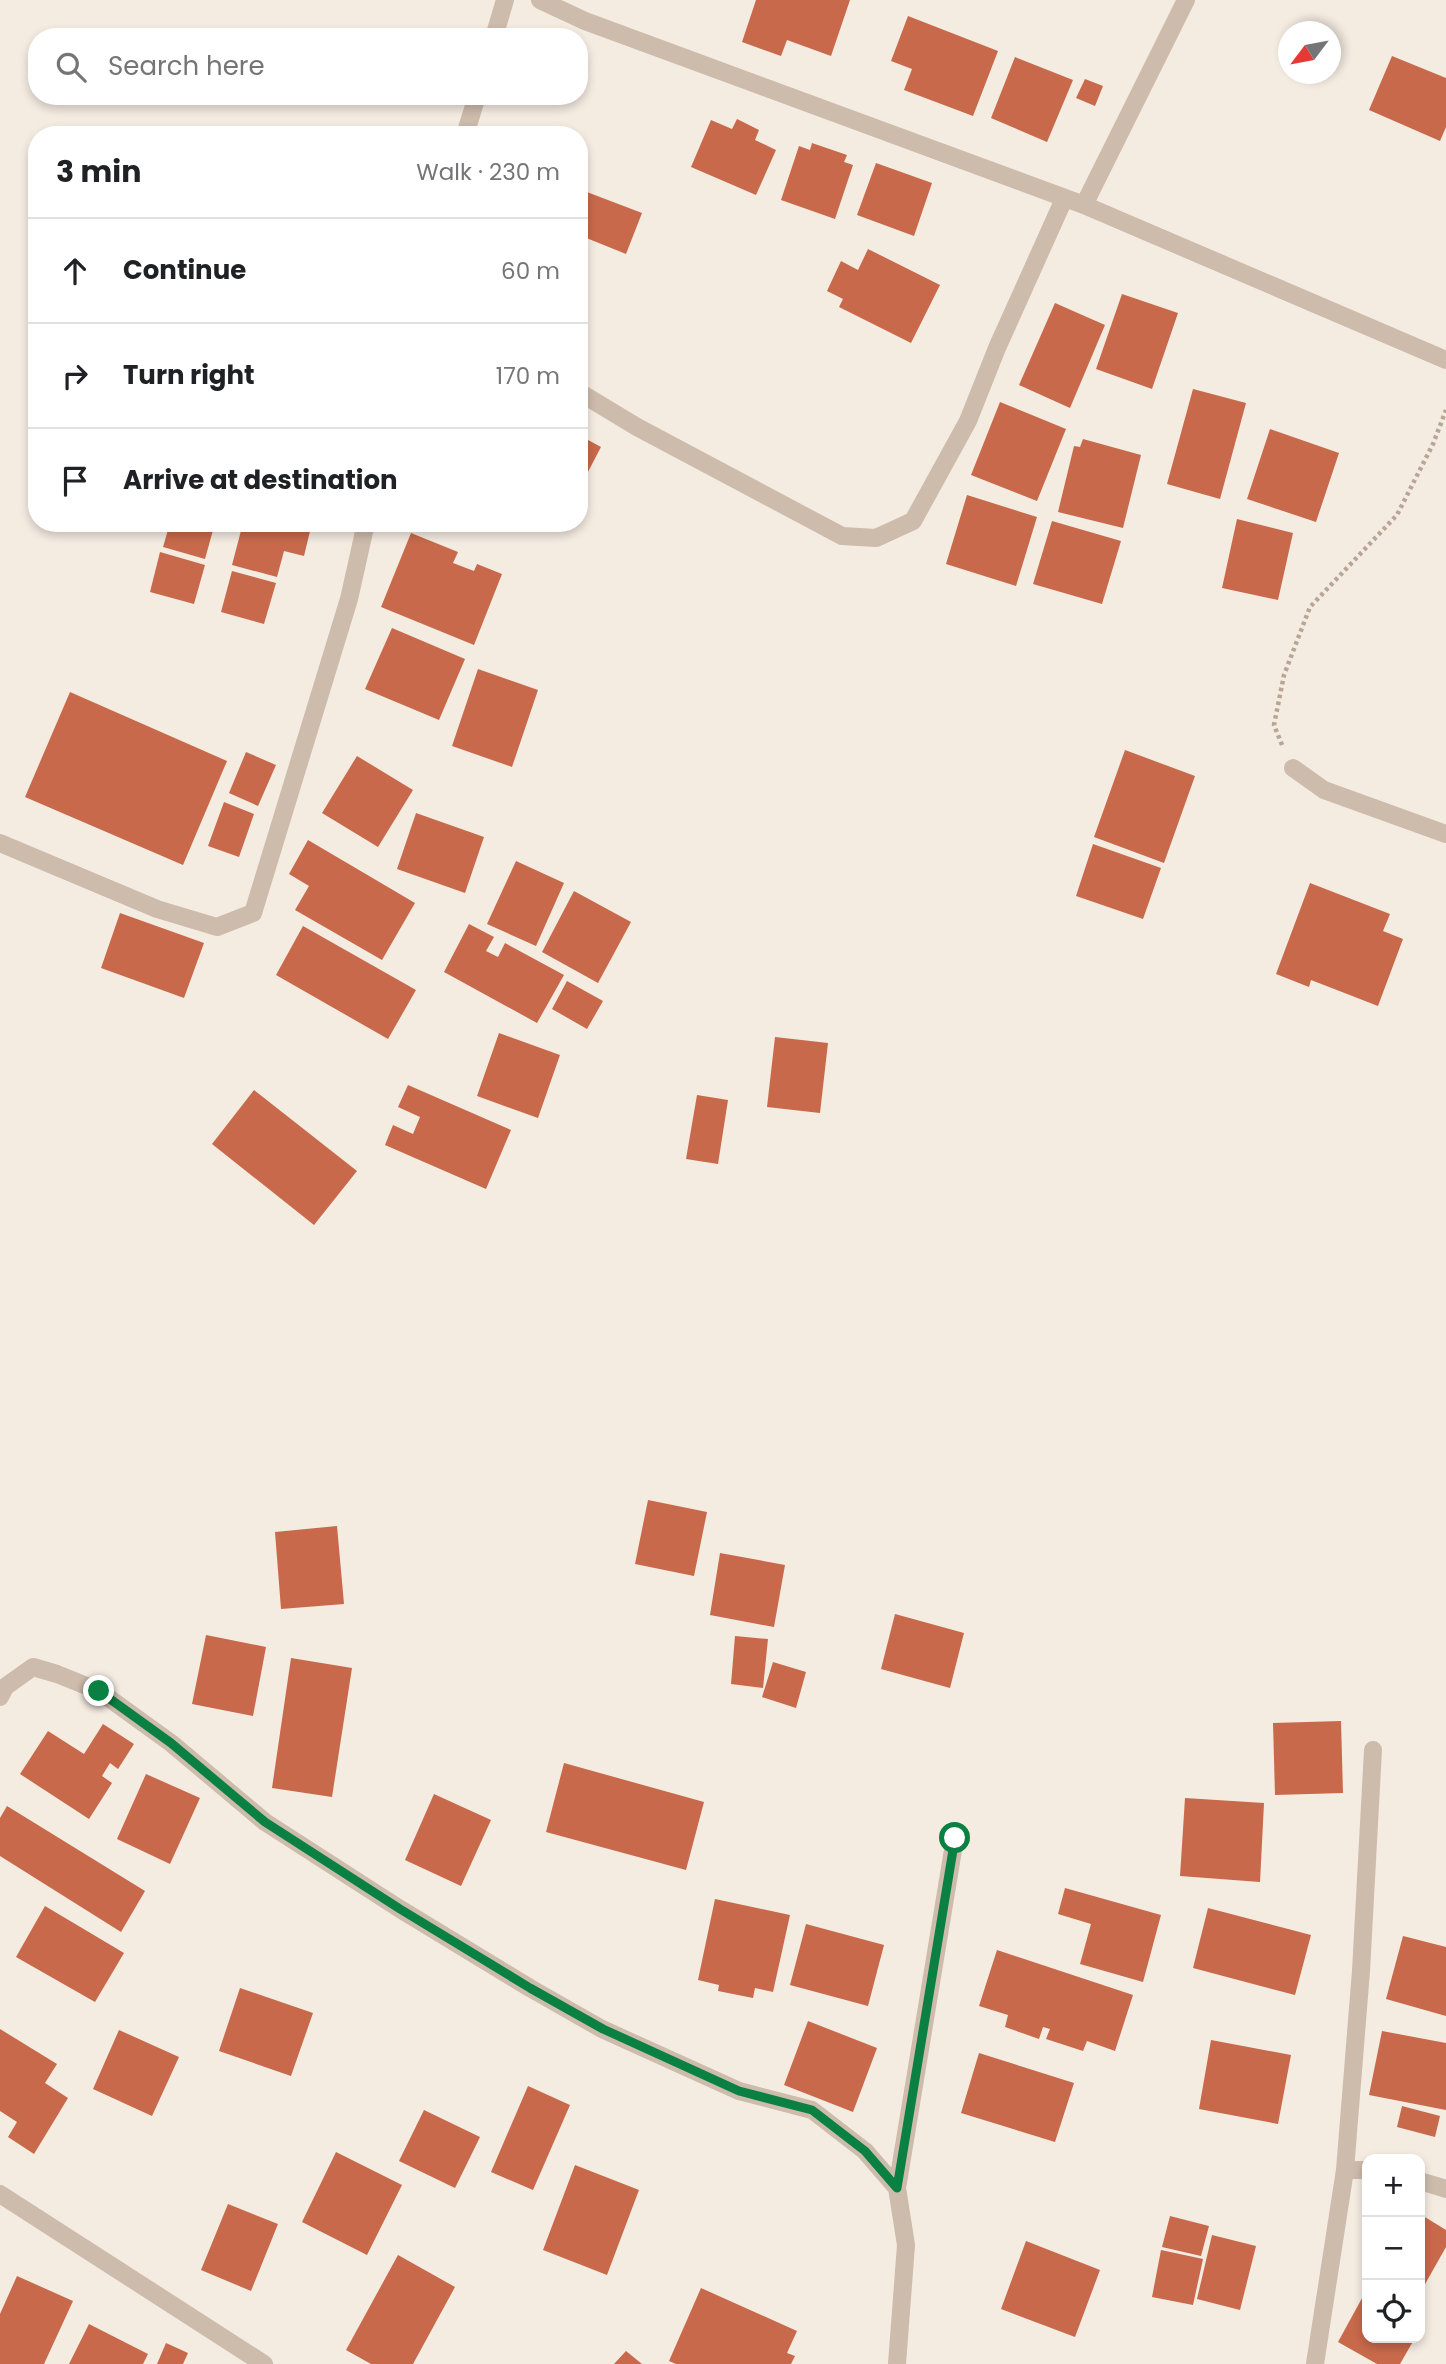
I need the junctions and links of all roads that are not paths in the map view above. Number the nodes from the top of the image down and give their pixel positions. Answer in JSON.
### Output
{"nodes":[{"id":1,"x":505,"y":0,"type":"edge"},
{"id":2,"x":540,"y":0,"type":"edge"},
{"id":3,"x":1186,"y":0,"type":"edge"},
{"id":4,"x":497,"y":28,"type":"edge"},
{"id":5,"x":474,"y":105,"type":"edge"},
{"id":6,"x":468,"y":126,"type":"edge"},
{"id":7,"x":1064,"y":199,"type":"junction"},
{"id":8,"x":1084,"y":205,"type":"junction"},
{"id":9,"x":1446,"y":360,"type":"edge"},
{"id":10,"x":588,"y":397,"type":"edge"},
{"id":11,"x":364,"y":532,"type":"edge"},
{"id":12,"x":1293,"y":768,"type":"road end"},
{"id":13,"x":1446,"y":834,"type":"edge"},
{"id":14,"x":0,"y":844,"type":"edge"},
{"id":15,"x":0,"y":1697,"type":"edge"},
{"id":16,"x":1373,"y":1750,"type":"dead end"},
{"id":17,"x":955,"y":1838,"type":"dead end"},
{"id":18,"x":1345,"y":2170,"type":"junction"},
{"id":19,"x":1362,"y":2170,"type":"edge"},
{"id":20,"x":1425,"y":2183,"type":"edge"},
{"id":21,"x":897,"y":2188,"type":"junction"},
{"id":22,"x":1446,"y":2189,"type":"edge"},
{"id":23,"x":0,"y":2194,"type":"edge"},
{"id":24,"x":264,"y":2364,"type":"edge"},
{"id":25,"x":897,"y":2364,"type":"edge"},
{"id":26,"x":1315,"y":2364,"type":"edge"}],
"edges":[{"from":1,"to":4,"type":"street"},
{"from":2,"to":7,"type":"street"},
{"from":3,"to":8,"type":"street"},
{"from":5,"to":6,"type":"street"},
{"from":7,"to":8,"type":"street"},
{"from":7,"to":10,"type":"street"},
{"from":8,"to":9,"type":"street"},
{"from":11,"to":14,"type":"street"},
{"from":12,"to":13,"type":"street"},
{"from":15,"to":21,"type":"street"},
{"from":16,"to":18,"type":"street"},
{"from":17,"to":21,"type":"street"},
{"from":18,"to":19,"type":"street"},
{"from":18,"to":26,"type":"street"},
{"from":20,"to":22,"type":"street"},
{"from":21,"to":25,"type":"street"},
{"from":23,"to":24,"type":"street"}]}
